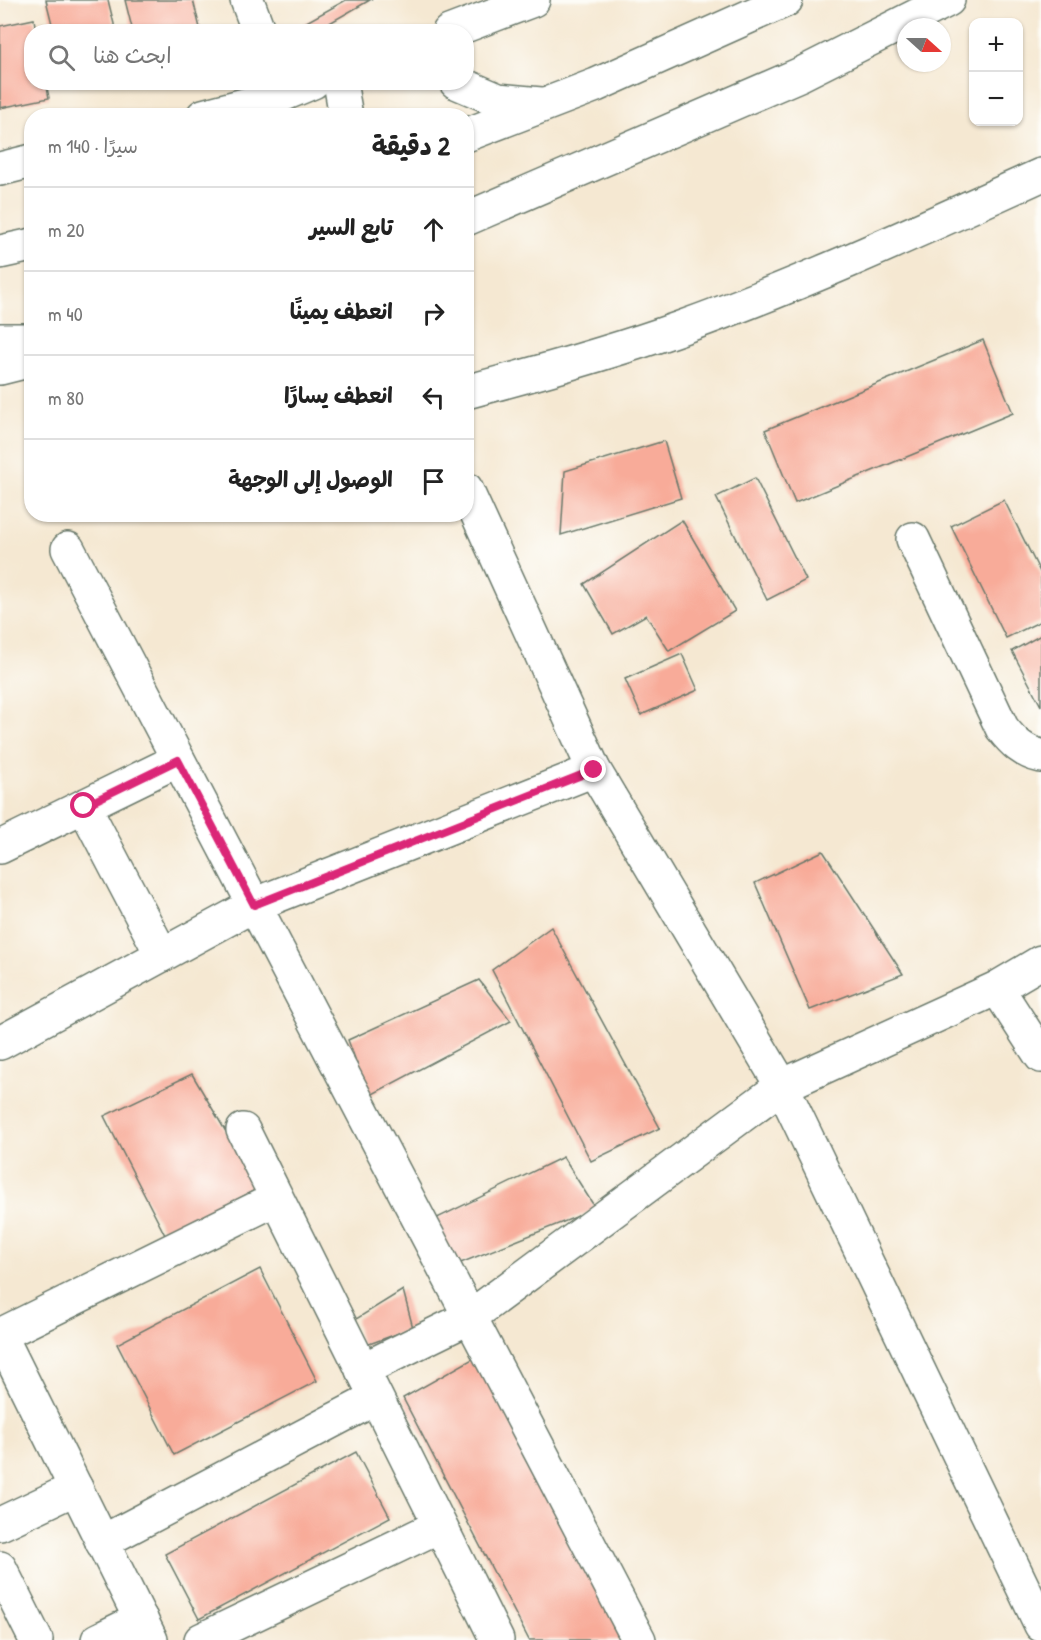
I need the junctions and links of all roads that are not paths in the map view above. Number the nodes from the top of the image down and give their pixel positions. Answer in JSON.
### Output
{"nodes":[{"id":1,"x":247,"y":0,"type":"edge"},
{"id":2,"x":533,"y":0,"type":"edge"},
{"id":3,"x":786,"y":0,"type":"edge"},
{"id":4,"x":948,"y":0,"type":"edge"},
{"id":5,"x":256,"y":24,"type":"edge"},
{"id":6,"x":470,"y":24,"type":"edge"},
{"id":7,"x":276,"y":90,"type":"edge"},
{"id":8,"x":341,"y":90,"type":"edge"},
{"id":9,"x":474,"y":90,"type":"edge"},
{"id":10,"x":549,"y":105,"type":"junction"},
{"id":11,"x":226,"y":108,"type":"edge"},
{"id":12,"x":345,"y":108,"type":"edge"},
{"id":13,"x":474,"y":132,"type":"edge"},
{"id":14,"x":24,"y":163,"type":"edge"},
{"id":15,"x":0,"y":169,"type":"edge"},
{"id":16,"x":1041,"y":175,"type":"edge"},
{"id":17,"x":474,"y":216,"type":"edge"},
{"id":18,"x":24,"y":248,"type":"edge"},
{"id":19,"x":0,"y":252,"type":"edge"},
{"id":20,"x":0,"y":340,"type":"edge"},
{"id":21,"x":24,"y":340,"type":"edge"},
{"id":22,"x":24,"y":362,"type":"edge"},
{"id":23,"x":0,"y":368,"type":"edge"},
{"id":24,"x":474,"y":391,"type":"edge"},
{"id":25,"x":474,"y":507,"type":"edge"},
{"id":26,"x":913,"y":539,"type":"dead end"},
{"id":27,"x":68,"y":549,"type":"dead end"},
{"id":28,"x":1041,"y":756,"type":"edge"},
{"id":29,"x":178,"y":760,"type":"junction"},
{"id":30,"x":594,"y":770,"type":"junction"},
{"id":31,"x":84,"y":806,"type":"junction"},
{"id":32,"x":0,"y":847,"type":"edge"},
{"id":33,"x":254,"y":905,"type":"junction"},
{"id":34,"x":162,"y":955,"type":"junction"},
{"id":35,"x":1041,"y":962,"type":"edge"},
{"id":36,"x":997,"y":988,"type":"junction"},
{"id":37,"x":0,"y":1043,"type":"edge"},
{"id":38,"x":1041,"y":1056,"type":"edge"},
{"id":39,"x":782,"y":1086,"type":"junction"},
{"id":40,"x":243,"y":1130,"type":"dead end"},
{"id":41,"x":276,"y":1199,"type":"junction"},
{"id":42,"x":470,"y":1317,"type":"junction"},
{"id":43,"x":0,"y":1335,"type":"edge"},
{"id":44,"x":369,"y":1384,"type":"junction"},
{"id":45,"x":76,"y":1488,"type":"junction"},
{"id":46,"x":0,"y":1524,"type":"edge"},
{"id":47,"x":440,"y":1526,"type":"junction"},
{"id":48,"x":102,"y":1542,"type":"junction"},
{"id":49,"x":0,"y":1568,"type":"edge"},
{"id":50,"x":1041,"y":1625,"type":"edge"},
{"id":51,"x":146,"y":1630,"type":"edge"},
{"id":52,"x":36,"y":1640,"type":"edge"},
{"id":53,"x":98,"y":1640,"type":"edge"},
{"id":54,"x":201,"y":1640,"type":"edge"},
{"id":55,"x":497,"y":1640,"type":"edge"},
{"id":56,"x":639,"y":1640,"type":"edge"}],
"edges":[{"from":1,"to":5,"type":"street"},
{"from":2,"to":6,"type":"street"},
{"from":3,"to":10,"type":"street"},
{"from":4,"to":17,"type":"street"},
{"from":7,"to":11,"type":"street"},
{"from":8,"to":12,"type":"street"},
{"from":9,"to":10,"type":"street"},
{"from":10,"to":13,"type":"street"},
{"from":14,"to":15,"type":"street"},
{"from":16,"to":24,"type":"street"},
{"from":18,"to":19,"type":"street"},
{"from":20,"to":21,"type":"street"},
{"from":22,"to":23,"type":"street"},
{"from":25,"to":30,"type":"street"},
{"from":26,"to":28,"type":"street"},
{"from":27,"to":29,"type":"street"},
{"from":29,"to":31,"type":"street"},
{"from":29,"to":33,"type":"street"},
{"from":30,"to":33,"type":"street"},
{"from":30,"to":39,"type":"street"},
{"from":31,"to":32,"type":"street"},
{"from":31,"to":34,"type":"street"},
{"from":33,"to":34,"type":"street"},
{"from":33,"to":42,"type":"street"},
{"from":34,"to":37,"type":"street"},
{"from":35,"to":36,"type":"street"},
{"from":36,"to":38,"type":"street"},
{"from":36,"to":39,"type":"street"},
{"from":39,"to":42,"type":"street"},
{"from":39,"to":50,"type":"street"},
{"from":40,"to":41,"type":"street"},
{"from":41,"to":43,"type":"street"},
{"from":41,"to":44,"type":"street"},
{"from":42,"to":44,"type":"street"},
{"from":42,"to":56,"type":"street"},
{"from":43,"to":45,"type":"street"},
{"from":44,"to":47,"type":"street"},
{"from":44,"to":48,"type":"street"},
{"from":45,"to":46,"type":"street"},
{"from":45,"to":48,"type":"street"},
{"from":47,"to":54,"type":"street"},
{"from":47,"to":55,"type":"street"},
{"from":48,"to":51,"type":"street"},
{"from":49,"to":52,"type":"street"},
{"from":51,"to":53,"type":"street"}]}
